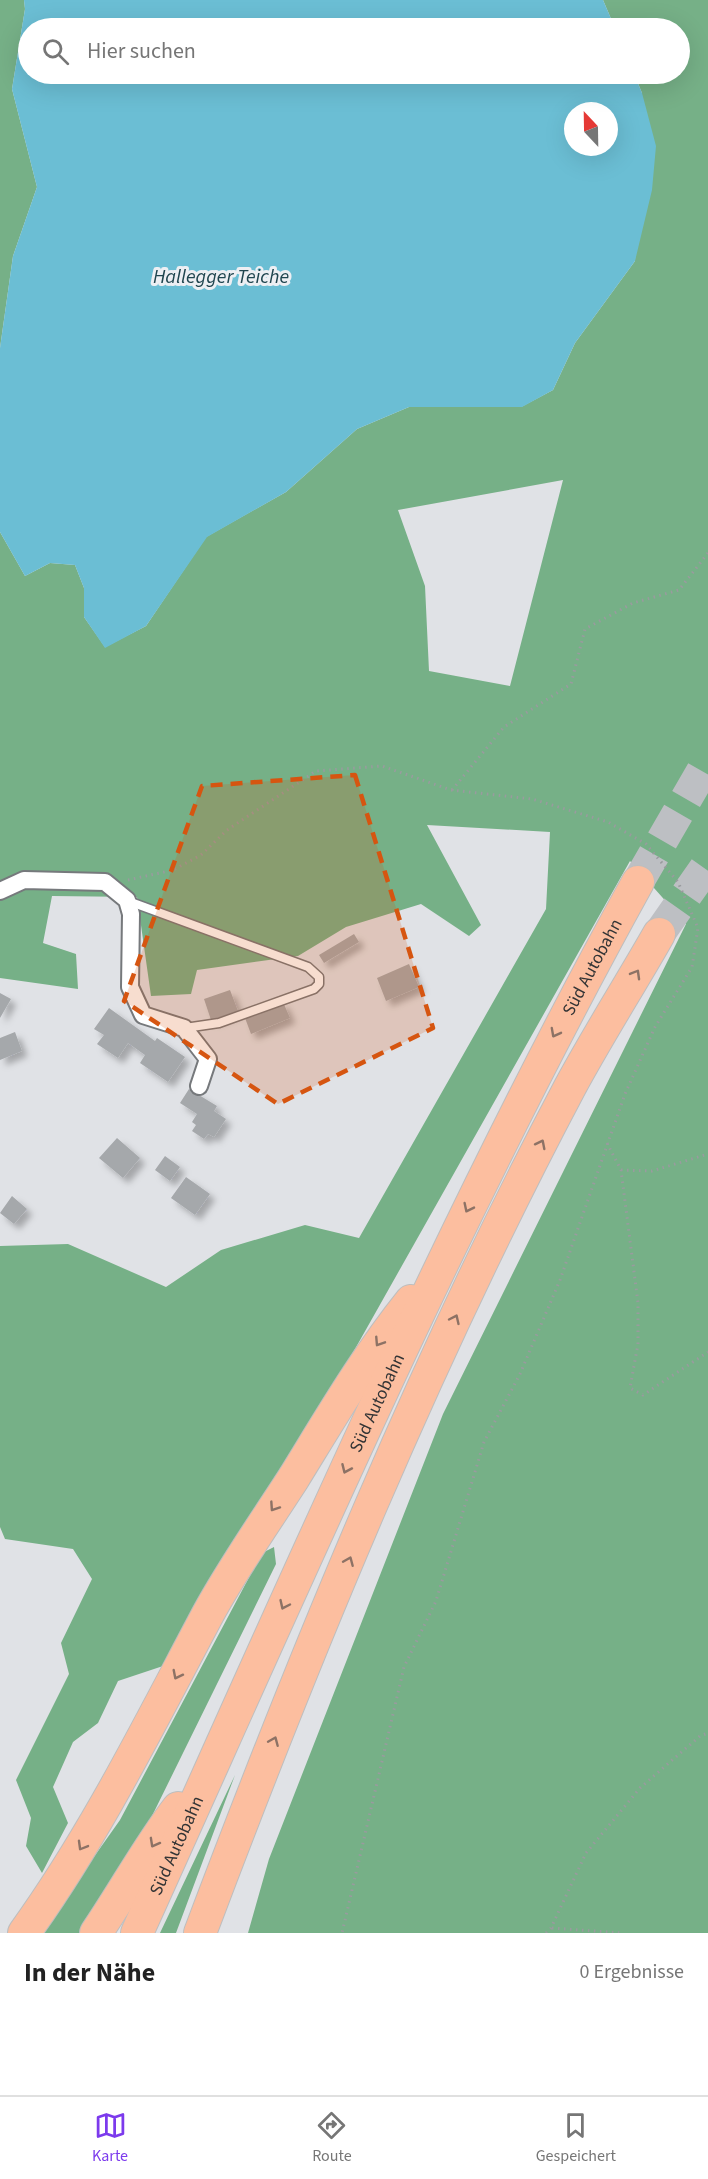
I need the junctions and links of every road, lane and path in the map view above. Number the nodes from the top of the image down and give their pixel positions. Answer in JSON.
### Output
{"nodes":[{"id":1,"x":708,"y":553,"type":"edge"},
{"id":2,"x":451,"y":790,"type":"dead end"},
{"id":3,"x":638,"y":882,"type":"tunnel mouth"},
{"id":4,"x":0,"y":891,"type":"edge"},
{"id":5,"x":126,"y":900,"type":"junction"},
{"id":6,"x":659,"y":934,"type":"tunnel mouth"},
{"id":7,"x":184,"y":1028,"type":"junction"},
{"id":8,"x":199,"y":1086,"type":"dead end"},
{"id":9,"x":607,"y":1143,"type":"dead end"},
{"id":10,"x":708,"y":1154,"type":"edge"},
{"id":11,"x":621,"y":1170,"type":"junction"},
{"id":12,"x":441,"y":1263,"type":"junction"},
{"id":13,"x":708,"y":1352,"type":"edge"},
{"id":14,"x":708,"y":1733,"type":"edge"},
{"id":15,"x":213,"y":1761,"type":"junction"},
{"id":16,"x":252,"y":1795,"type":"junction"},
{"id":17,"x":551,"y":1928,"type":"junction"},
{"id":18,"x":24,"y":1933,"type":"edge"},
{"id":19,"x":96,"y":1933,"type":"edge"},
{"id":20,"x":137,"y":1933,"type":"edge"},
{"id":21,"x":200,"y":1933,"type":"edge"},
{"id":22,"x":219,"y":1933,"type":"edge"},
{"id":23,"x":546,"y":1933,"type":"edge"},
{"id":24,"x":622,"y":1933,"type":"edge"}],
"edges":[{"from":1,"to":2,"type":"path"},
{"from":3,"to":12,"type":"highway","name":"Süd Autobahn","one_way":true},
{"from":4,"to":5,"type":"street"},
{"from":5,"to":7,"type":"street"},
{"from":5,"to":7,"type":"lane"},
{"from":16,"to":6,"type":"highway","name":"Süd Autobahn","one_way":true},
{"from":7,"to":8,"type":"street"},
{"from":9,"to":11,"type":"path"},
{"from":10,"to":11,"type":"path"},
{"from":11,"to":13,"type":"path"},
{"from":12,"to":15,"type":"highway","name":"Süd Autobahn","one_way":true},
{"from":12,"to":18,"type":"highway","one_way":true},
{"from":14,"to":17,"type":"path"},
{"from":15,"to":19,"type":"highway","one_way":true},
{"from":15,"to":20,"type":"highway","name":"Süd Autobahn"},
{"from":16,"to":21,"type":"highway","name":"Süd Autobahn"},
{"from":16,"to":22,"type":"highway"},
{"from":17,"to":23,"type":"path"},
{"from":17,"to":24,"type":"path"}]}
